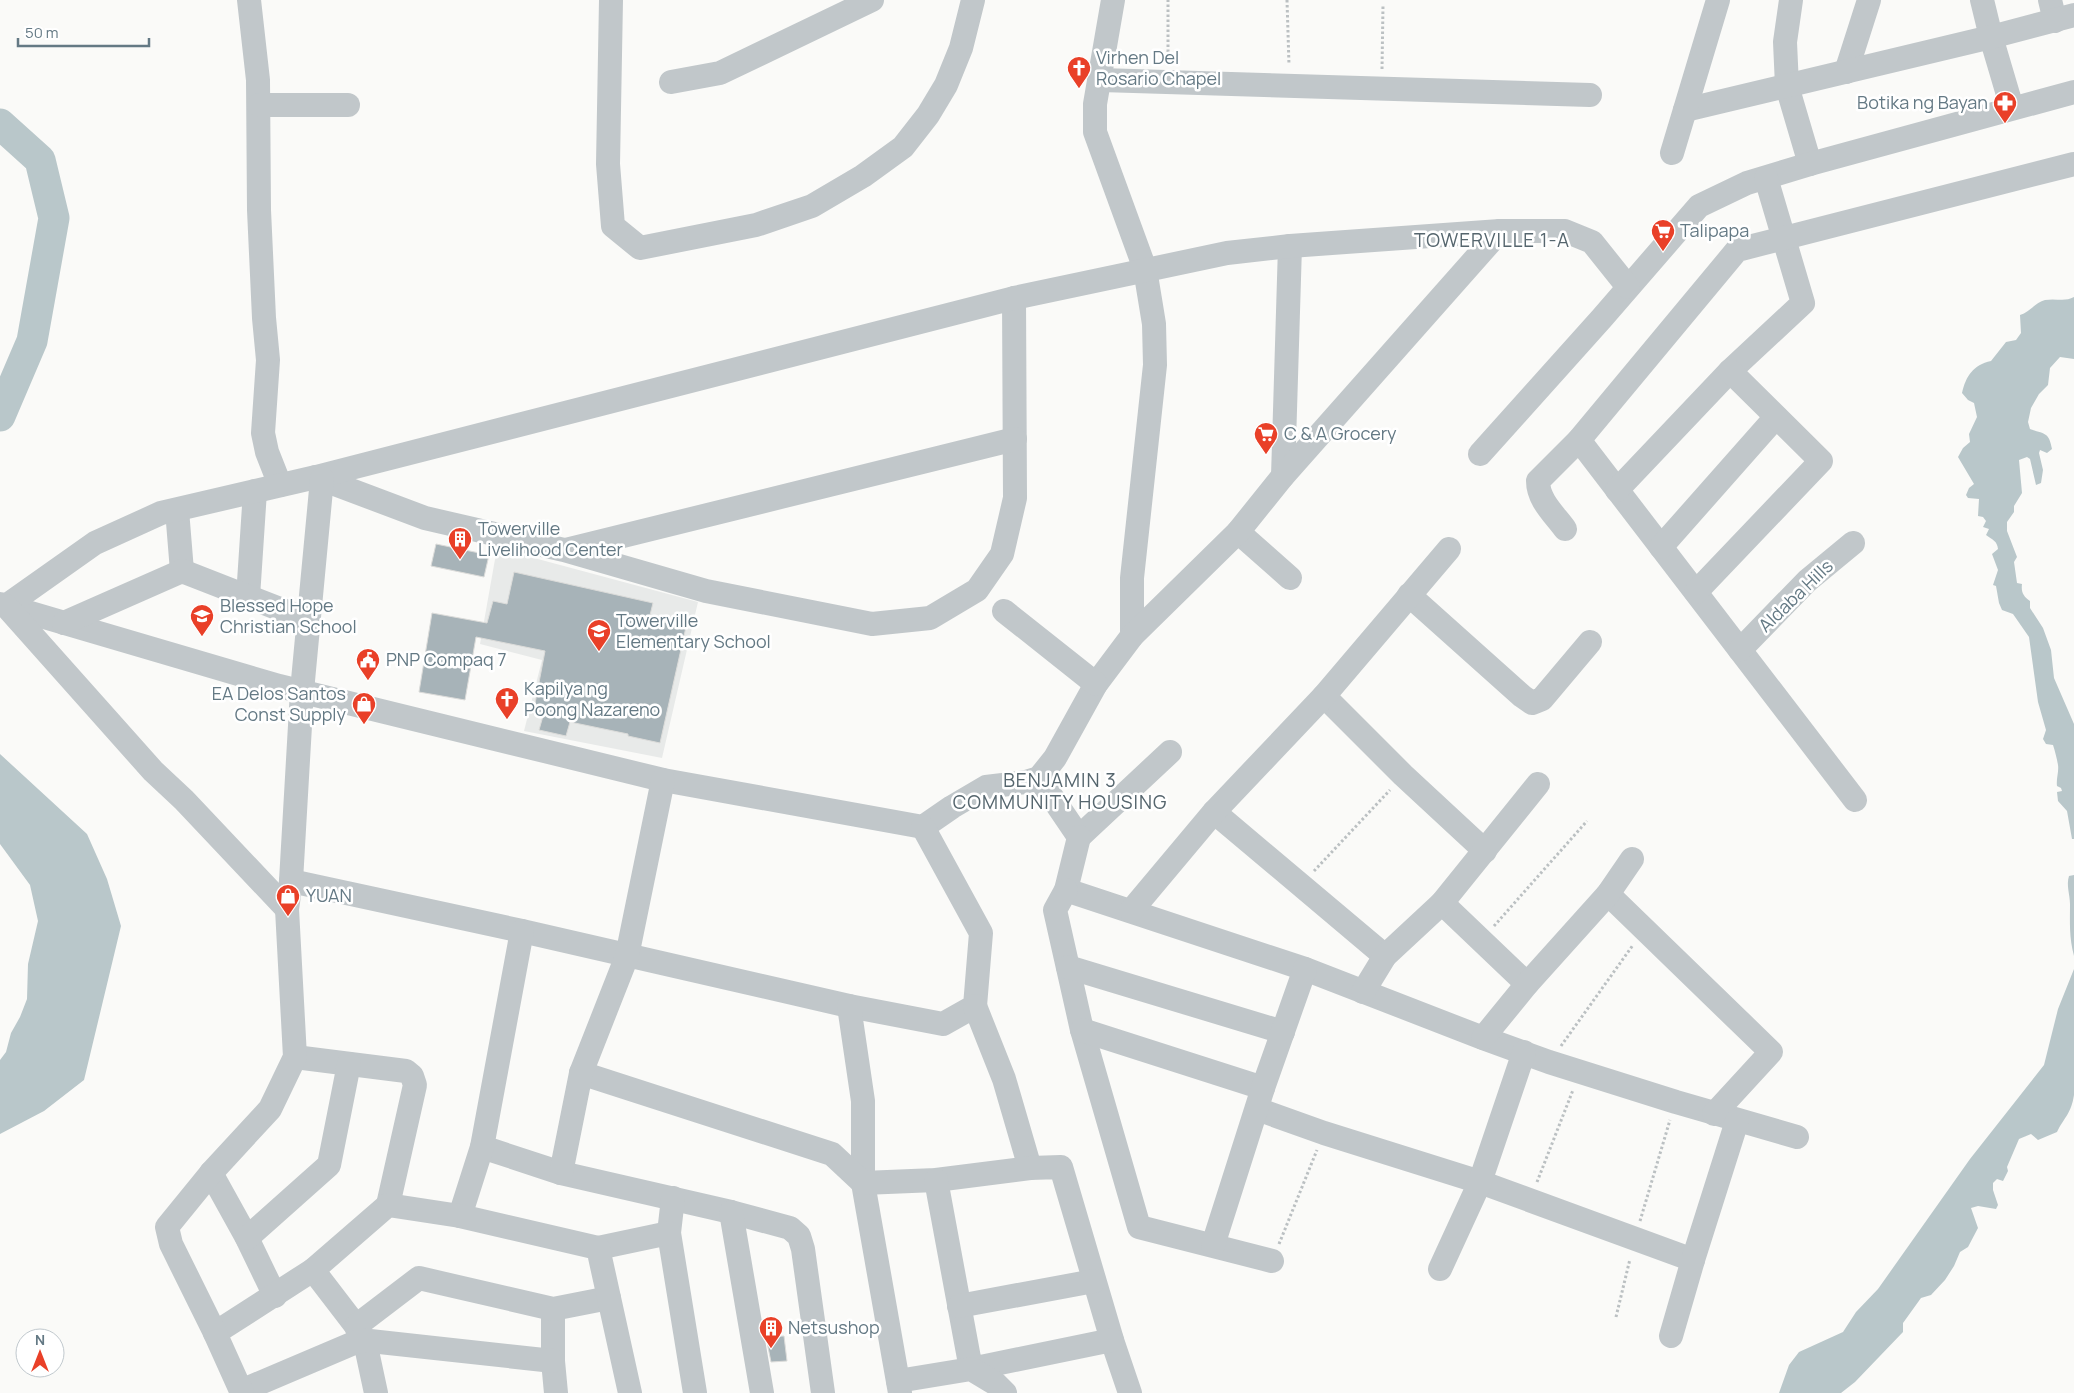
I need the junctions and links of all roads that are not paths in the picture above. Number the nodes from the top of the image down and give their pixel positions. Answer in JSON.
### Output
{"nodes":[{"id":1,"x":249,"y":0,"type":"edge"},
{"id":2,"x":611,"y":0,"type":"edge"},
{"id":3,"x":872,"y":0,"type":"edge"},
{"id":4,"x":974,"y":0,"type":"edge"},
{"id":5,"x":1113,"y":0,"type":"edge"},
{"id":6,"x":1718,"y":0,"type":"edge"},
{"id":7,"x":1791,"y":0,"type":"edge"},
{"id":8,"x":1869,"y":0,"type":"edge"},
{"id":9,"x":1982,"y":0,"type":"edge"},
{"id":10,"x":2060,"y":12,"type":"edge"},
{"id":11,"x":1991,"y":37,"type":"junction"},
{"id":12,"x":1846,"y":72,"type":"junction"},
{"id":13,"x":1101,"y":80,"type":"junction"},
{"id":14,"x":672,"y":82,"type":"dead end"},
{"id":15,"x":1786,"y":86,"type":"junction"},
{"id":16,"x":2074,"y":92,"type":"edge"},
{"id":17,"x":1590,"y":95,"type":"dead end"},
{"id":18,"x":259,"y":105,"type":"junction"},
{"id":19,"x":348,"y":105,"type":"dead end"},
{"id":20,"x":2012,"y":108,"type":"junction"},
{"id":21,"x":1685,"y":110,"type":"junction"},
{"id":22,"x":1672,"y":153,"type":"dead end"},
{"id":23,"x":1810,"y":164,"type":"junction"},
{"id":24,"x":2074,"y":164,"type":"edge"},
{"id":25,"x":1766,"y":178,"type":"junction"},
{"id":26,"x":1500,"y":231,"type":"junction"},
{"id":27,"x":1784,"y":238,"type":"junction"},
{"id":28,"x":1290,"y":246,"type":"junction"},
{"id":29,"x":1145,"y":270,"type":"junction"},
{"id":30,"x":1628,"y":287,"type":"junction"},
{"id":31,"x":1014,"y":298,"type":"junction"},
{"id":32,"x":1730,"y":371,"type":"junction"},
{"id":33,"x":1776,"y":417,"type":"junction"},
{"id":34,"x":1015,"y":439,"type":"junction"},
{"id":35,"x":1579,"y":440,"type":"junction"},
{"id":36,"x":1480,"y":454,"type":"dead end"},
{"id":37,"x":1283,"y":476,"type":"junction"},
{"id":38,"x":319,"y":478,"type":"junction"},
{"id":39,"x":280,"y":485,"type":"junction"},
{"id":40,"x":1617,"y":490,"type":"junction"},
{"id":41,"x":255,"y":491,"type":"junction"},
{"id":42,"x":177,"y":510,"type":"junction"},
{"id":43,"x":1565,"y":528,"type":"dead end"},
{"id":44,"x":1238,"y":532,"type":"junction"},
{"id":45,"x":1854,"y":543,"type":"dead end"},
{"id":46,"x":1660,"y":547,"type":"junction"},
{"id":47,"x":1448,"y":549,"type":"dead end"},
{"id":48,"x":564,"y":550,"type":"junction"},
{"id":49,"x":182,"y":571,"type":"junction"},
{"id":50,"x":1290,"y":578,"type":"dead end"},
{"id":51,"x":1696,"y":592,"type":"junction"},
{"id":52,"x":1409,"y":595,"type":"junction"},
{"id":53,"x":248,"y":597,"type":"junction"},
{"id":54,"x":3,"y":605,"type":"edge"},
{"id":55,"x":1004,"y":611,"type":"dead end"},
{"id":56,"x":308,"y":620,"type":"junction"},
{"id":57,"x":64,"y":623,"type":"junction"},
{"id":58,"x":1132,"y":636,"type":"junction"},
{"id":59,"x":1590,"y":642,"type":"dead end"},
{"id":60,"x":1740,"y":650,"type":"junction"},
{"id":61,"x":1096,"y":684,"type":"junction"},
{"id":62,"x":302,"y":691,"type":"junction"},
{"id":63,"x":1324,"y":696,"type":"junction"},
{"id":64,"x":1170,"y":752,"type":"dead end"},
{"id":65,"x":1039,"y":778,"type":"junction"},
{"id":66,"x":663,"y":780,"type":"junction"},
{"id":67,"x":1538,"y":784,"type":"dead end"},
{"id":68,"x":1855,"y":800,"type":"dead end"},
{"id":69,"x":1214,"y":812,"type":"junction"},
{"id":70,"x":924,"y":827,"type":"junction"},
{"id":71,"x":1079,"y":837,"type":"junction"},
{"id":72,"x":1484,"y":851,"type":"junction"},
{"id":73,"x":1632,"y":859,"type":"dead end"},
{"id":74,"x":292,"y":881,"type":"junction"},
{"id":75,"x":1066,"y":890,"type":"junction"},
{"id":76,"x":1608,"y":894,"type":"junction"},
{"id":77,"x":1442,"y":903,"type":"junction"},
{"id":78,"x":287,"y":909,"type":"junction"},
{"id":79,"x":1131,"y":911,"type":"junction"},
{"id":80,"x":522,"y":931,"type":"junction"},
{"id":81,"x":627,"y":956,"type":"junction"},
{"id":82,"x":1385,"y":956,"type":"junction"},
{"id":83,"x":1068,"y":967,"type":"junction"},
{"id":84,"x":1305,"y":969,"type":"junction"},
{"id":85,"x":1526,"y":984,"type":"junction"},
{"id":86,"x":1363,"y":992,"type":"junction"},
{"id":87,"x":849,"y":1006,"type":"junction"},
{"id":88,"x":975,"y":1006,"type":"junction"},
{"id":89,"x":1082,"y":1030,"type":"junction"},
{"id":90,"x":1283,"y":1032,"type":"junction"},
{"id":91,"x":1482,"y":1038,"type":"junction"},
{"id":92,"x":1524,"y":1052,"type":"junction"},
{"id":93,"x":294,"y":1057,"type":"junction"},
{"id":94,"x":349,"y":1064,"type":"junction"},
{"id":95,"x":581,"y":1073,"type":"junction"},
{"id":96,"x":1260,"y":1098,"type":"junction"},
{"id":97,"x":1714,"y":1114,"type":"junction"},
{"id":98,"x":1737,"y":1120,"type":"junction"},
{"id":99,"x":1797,"y":1137,"type":"dead end"},
{"id":100,"x":482,"y":1147,"type":"junction"},
{"id":101,"x":1030,"y":1168,"type":"junction"},
{"id":102,"x":210,"y":1173,"type":"junction"},
{"id":103,"x":561,"y":1173,"type":"junction"},
{"id":104,"x":936,"y":1180,"type":"junction"},
{"id":105,"x":1480,"y":1182,"type":"junction"},
{"id":106,"x":863,"y":1183,"type":"junction"},
{"id":107,"x":673,"y":1198,"type":"junction"},
{"id":108,"x":388,"y":1204,"type":"junction"},
{"id":109,"x":731,"y":1212,"type":"junction"},
{"id":110,"x":460,"y":1216,"type":"junction"},
{"id":111,"x":669,"y":1233,"type":"junction"},
{"id":112,"x":247,"y":1238,"type":"junction"},
{"id":113,"x":1213,"y":1245,"type":"junction"},
{"id":114,"x":598,"y":1248,"type":"junction"},
{"id":115,"x":1693,"y":1260,"type":"junction"},
{"id":116,"x":1272,"y":1261,"type":"road end"},
{"id":117,"x":1440,"y":1269,"type":"dead end"},
{"id":118,"x":313,"y":1270,"type":"junction"},
{"id":119,"x":1094,"y":1281,"type":"junction"},
{"id":120,"x":275,"y":1296,"type":"junction"},
{"id":121,"x":609,"y":1298,"type":"junction"},
{"id":122,"x":959,"y":1306,"type":"junction"},
{"id":123,"x":553,"y":1309,"type":"junction"},
{"id":124,"x":215,"y":1333,"type":"junction"},
{"id":125,"x":358,"y":1333,"type":"junction"},
{"id":126,"x":1671,"y":1336,"type":"dead end"},
{"id":127,"x":1112,"y":1340,"type":"junction"},
{"id":128,"x":552,"y":1361,"type":"junction"},
{"id":129,"x":971,"y":1368,"type":"junction"},
{"id":130,"x":899,"y":1387,"type":"edge"},
{"id":131,"x":241,"y":1392,"type":"edge"},
{"id":132,"x":376,"y":1393,"type":"edge"},
{"id":133,"x":556,"y":1393,"type":"edge"},
{"id":134,"x":630,"y":1393,"type":"edge"},
{"id":135,"x":695,"y":1393,"type":"edge"},
{"id":136,"x":762,"y":1393,"type":"edge"},
{"id":137,"x":823,"y":1393,"type":"edge"},
{"id":138,"x":1005,"y":1393,"type":"edge"},
{"id":139,"x":1130,"y":1393,"type":"edge"}],
"edges":[{"from":1,"to":18,"type":"street"},
{"from":2,"to":4,"type":"street"},
{"from":3,"to":14,"type":"street"},
{"from":5,"to":13,"type":"street"},
{"from":6,"to":21,"type":"street"},
{"from":7,"to":15,"type":"street"},
{"from":8,"to":12,"type":"street"},
{"from":9,"to":11,"type":"street"},
{"from":10,"to":11,"type":"street"},
{"from":11,"to":12,"type":"street"},
{"from":11,"to":20,"type":"street"},
{"from":12,"to":15,"type":"street"},
{"from":13,"to":17,"type":"street"},
{"from":13,"to":29,"type":"street"},
{"from":15,"to":21,"type":"street"},
{"from":15,"to":23,"type":"street"},
{"from":16,"to":20,"type":"street"},
{"from":18,"to":19,"type":"street"},
{"from":18,"to":39,"type":"street"},
{"from":20,"to":23,"type":"street"},
{"from":21,"to":22,"type":"street"},
{"from":23,"to":25,"type":"street"},
{"from":24,"to":27,"type":"street"},
{"from":25,"to":27,"type":"street"},
{"from":25,"to":30,"type":"street"},
{"from":26,"to":28,"type":"street"},
{"from":26,"to":30,"type":"street"},
{"from":26,"to":37,"type":"street"},
{"from":27,"to":32,"type":"street"},
{"from":27,"to":35,"type":"street"},
{"from":28,"to":29,"type":"street"},
{"from":28,"to":37,"type":"street"},
{"from":29,"to":31,"type":"street"},
{"from":29,"to":58,"type":"street"},
{"from":30,"to":36,"type":"street"},
{"from":31,"to":34,"type":"street"},
{"from":31,"to":38,"type":"street"},
{"from":32,"to":33,"type":"street"},
{"from":32,"to":40,"type":"street"},
{"from":33,"to":46,"type":"street"},
{"from":33,"to":51,"type":"street"},
{"from":34,"to":48,"type":"street"},
{"from":34,"to":48,"type":"street"},
{"from":35,"to":40,"type":"street"},
{"from":35,"to":43,"type":"street"},
{"from":37,"to":44,"type":"street"},
{"from":38,"to":39,"type":"street"},
{"from":38,"to":48,"type":"street"},
{"from":38,"to":56,"type":"street"},
{"from":39,"to":41,"type":"street"},
{"from":40,"to":46,"type":"street"},
{"from":41,"to":42,"type":"street"},
{"from":41,"to":53,"type":"street"},
{"from":42,"to":49,"type":"street"},
{"from":42,"to":54,"type":"street"},
{"from":44,"to":50,"type":"street"},
{"from":44,"to":58,"type":"street"},
{"from":45,"to":60,"type":"street","name":"Aldaba Hills"},
{"from":46,"to":51,"type":"street"},
{"from":47,"to":52,"type":"street"},
{"from":49,"to":53,"type":"street"},
{"from":49,"to":57,"type":"street"},
{"from":51,"to":60,"type":"street"},
{"from":52,"to":59,"type":"street"},
{"from":52,"to":63,"type":"street"},
{"from":53,"to":56,"type":"street"},
{"from":54,"to":57,"type":"street"},
{"from":54,"to":78,"type":"street"},
{"from":55,"to":61,"type":"street"},
{"from":56,"to":62,"type":"street"},
{"from":57,"to":62,"type":"street"},
{"from":58,"to":61,"type":"street"},
{"from":60,"to":68,"type":"street"},
{"from":61,"to":65,"type":"street"},
{"from":62,"to":66,"type":"street"},
{"from":62,"to":74,"type":"street"},
{"from":63,"to":69,"type":"street"},
{"from":63,"to":72,"type":"street"},
{"from":64,"to":71,"type":"street"},
{"from":65,"to":70,"type":"street"},
{"from":65,"to":71,"type":"street"},
{"from":66,"to":70,"type":"street"},
{"from":66,"to":81,"type":"street"},
{"from":67,"to":72,"type":"street"},
{"from":69,"to":79,"type":"street"},
{"from":69,"to":82,"type":"street"},
{"from":70,"to":88,"type":"street"},
{"from":71,"to":75,"type":"street"},
{"from":72,"to":77,"type":"street"},
{"from":73,"to":76,"type":"street"},
{"from":74,"to":78,"type":"street"},
{"from":74,"to":80,"type":"street"},
{"from":75,"to":79,"type":"street"},
{"from":75,"to":83,"type":"street"},
{"from":76,"to":85,"type":"street"},
{"from":76,"to":97,"type":"street"},
{"from":77,"to":82,"type":"street"},
{"from":77,"to":85,"type":"street"},
{"from":78,"to":93,"type":"street"},
{"from":79,"to":84,"type":"street"},
{"from":80,"to":81,"type":"street"},
{"from":80,"to":100,"type":"street"},
{"from":81,"to":87,"type":"street"},
{"from":81,"to":95,"type":"street"},
{"from":82,"to":86,"type":"street"},
{"from":83,"to":89,"type":"street"},
{"from":83,"to":90,"type":"street"},
{"from":84,"to":86,"type":"street"},
{"from":84,"to":90,"type":"street"},
{"from":85,"to":91,"type":"street"},
{"from":86,"to":91,"type":"street"},
{"from":87,"to":88,"type":"street"},
{"from":87,"to":106,"type":"street"},
{"from":88,"to":101,"type":"street"},
{"from":89,"to":96,"type":"street"},
{"from":89,"to":113,"type":"street"},
{"from":90,"to":96,"type":"street"},
{"from":91,"to":92,"type":"street"},
{"from":92,"to":97,"type":"street"},
{"from":92,"to":105,"type":"street"},
{"from":93,"to":94,"type":"street"},
{"from":93,"to":102,"type":"street"},
{"from":94,"to":108,"type":"street"},
{"from":94,"to":112,"type":"street"},
{"from":95,"to":103,"type":"street"},
{"from":95,"to":106,"type":"street"},
{"from":96,"to":105,"type":"street"},
{"from":96,"to":113,"type":"street"},
{"from":97,"to":98,"type":"street"},
{"from":98,"to":99,"type":"street"},
{"from":98,"to":115,"type":"street"},
{"from":100,"to":103,"type":"street"},
{"from":100,"to":110,"type":"street"},
{"from":101,"to":104,"type":"street"},
{"from":101,"to":119,"type":"street"},
{"from":102,"to":112,"type":"street"},
{"from":102,"to":124,"type":"street"},
{"from":103,"to":107,"type":"street"},
{"from":104,"to":106,"type":"street"},
{"from":104,"to":122,"type":"street"},
{"from":105,"to":115,"type":"street"},
{"from":105,"to":117,"type":"street"},
{"from":106,"to":130,"type":"street"},
{"from":107,"to":109,"type":"street"},
{"from":107,"to":111,"type":"street"},
{"from":108,"to":110,"type":"street"},
{"from":108,"to":118,"type":"street"},
{"from":109,"to":136,"type":"street"},
{"from":109,"to":137,"type":"street"},
{"from":110,"to":114,"type":"street"},
{"from":111,"to":114,"type":"street"},
{"from":111,"to":135,"type":"street"},
{"from":112,"to":120,"type":"street"},
{"from":113,"to":116,"type":"street"},
{"from":114,"to":121,"type":"street"},
{"from":115,"to":126,"type":"street"},
{"from":118,"to":120,"type":"street"},
{"from":118,"to":125,"type":"street"},
{"from":119,"to":122,"type":"street"},
{"from":119,"to":127,"type":"street"},
{"from":120,"to":124,"type":"street"},
{"from":121,"to":123,"type":"street"},
{"from":121,"to":134,"type":"street"},
{"from":122,"to":129,"type":"street"},
{"from":123,"to":125,"type":"street"},
{"from":123,"to":128,"type":"street"},
{"from":124,"to":131,"type":"street"},
{"from":125,"to":128,"type":"street"},
{"from":125,"to":131,"type":"street"},
{"from":125,"to":132,"type":"street"},
{"from":127,"to":129,"type":"street"},
{"from":127,"to":139,"type":"street"},
{"from":128,"to":133,"type":"street"},
{"from":129,"to":130,"type":"street"},
{"from":129,"to":138,"type":"street"}]}
